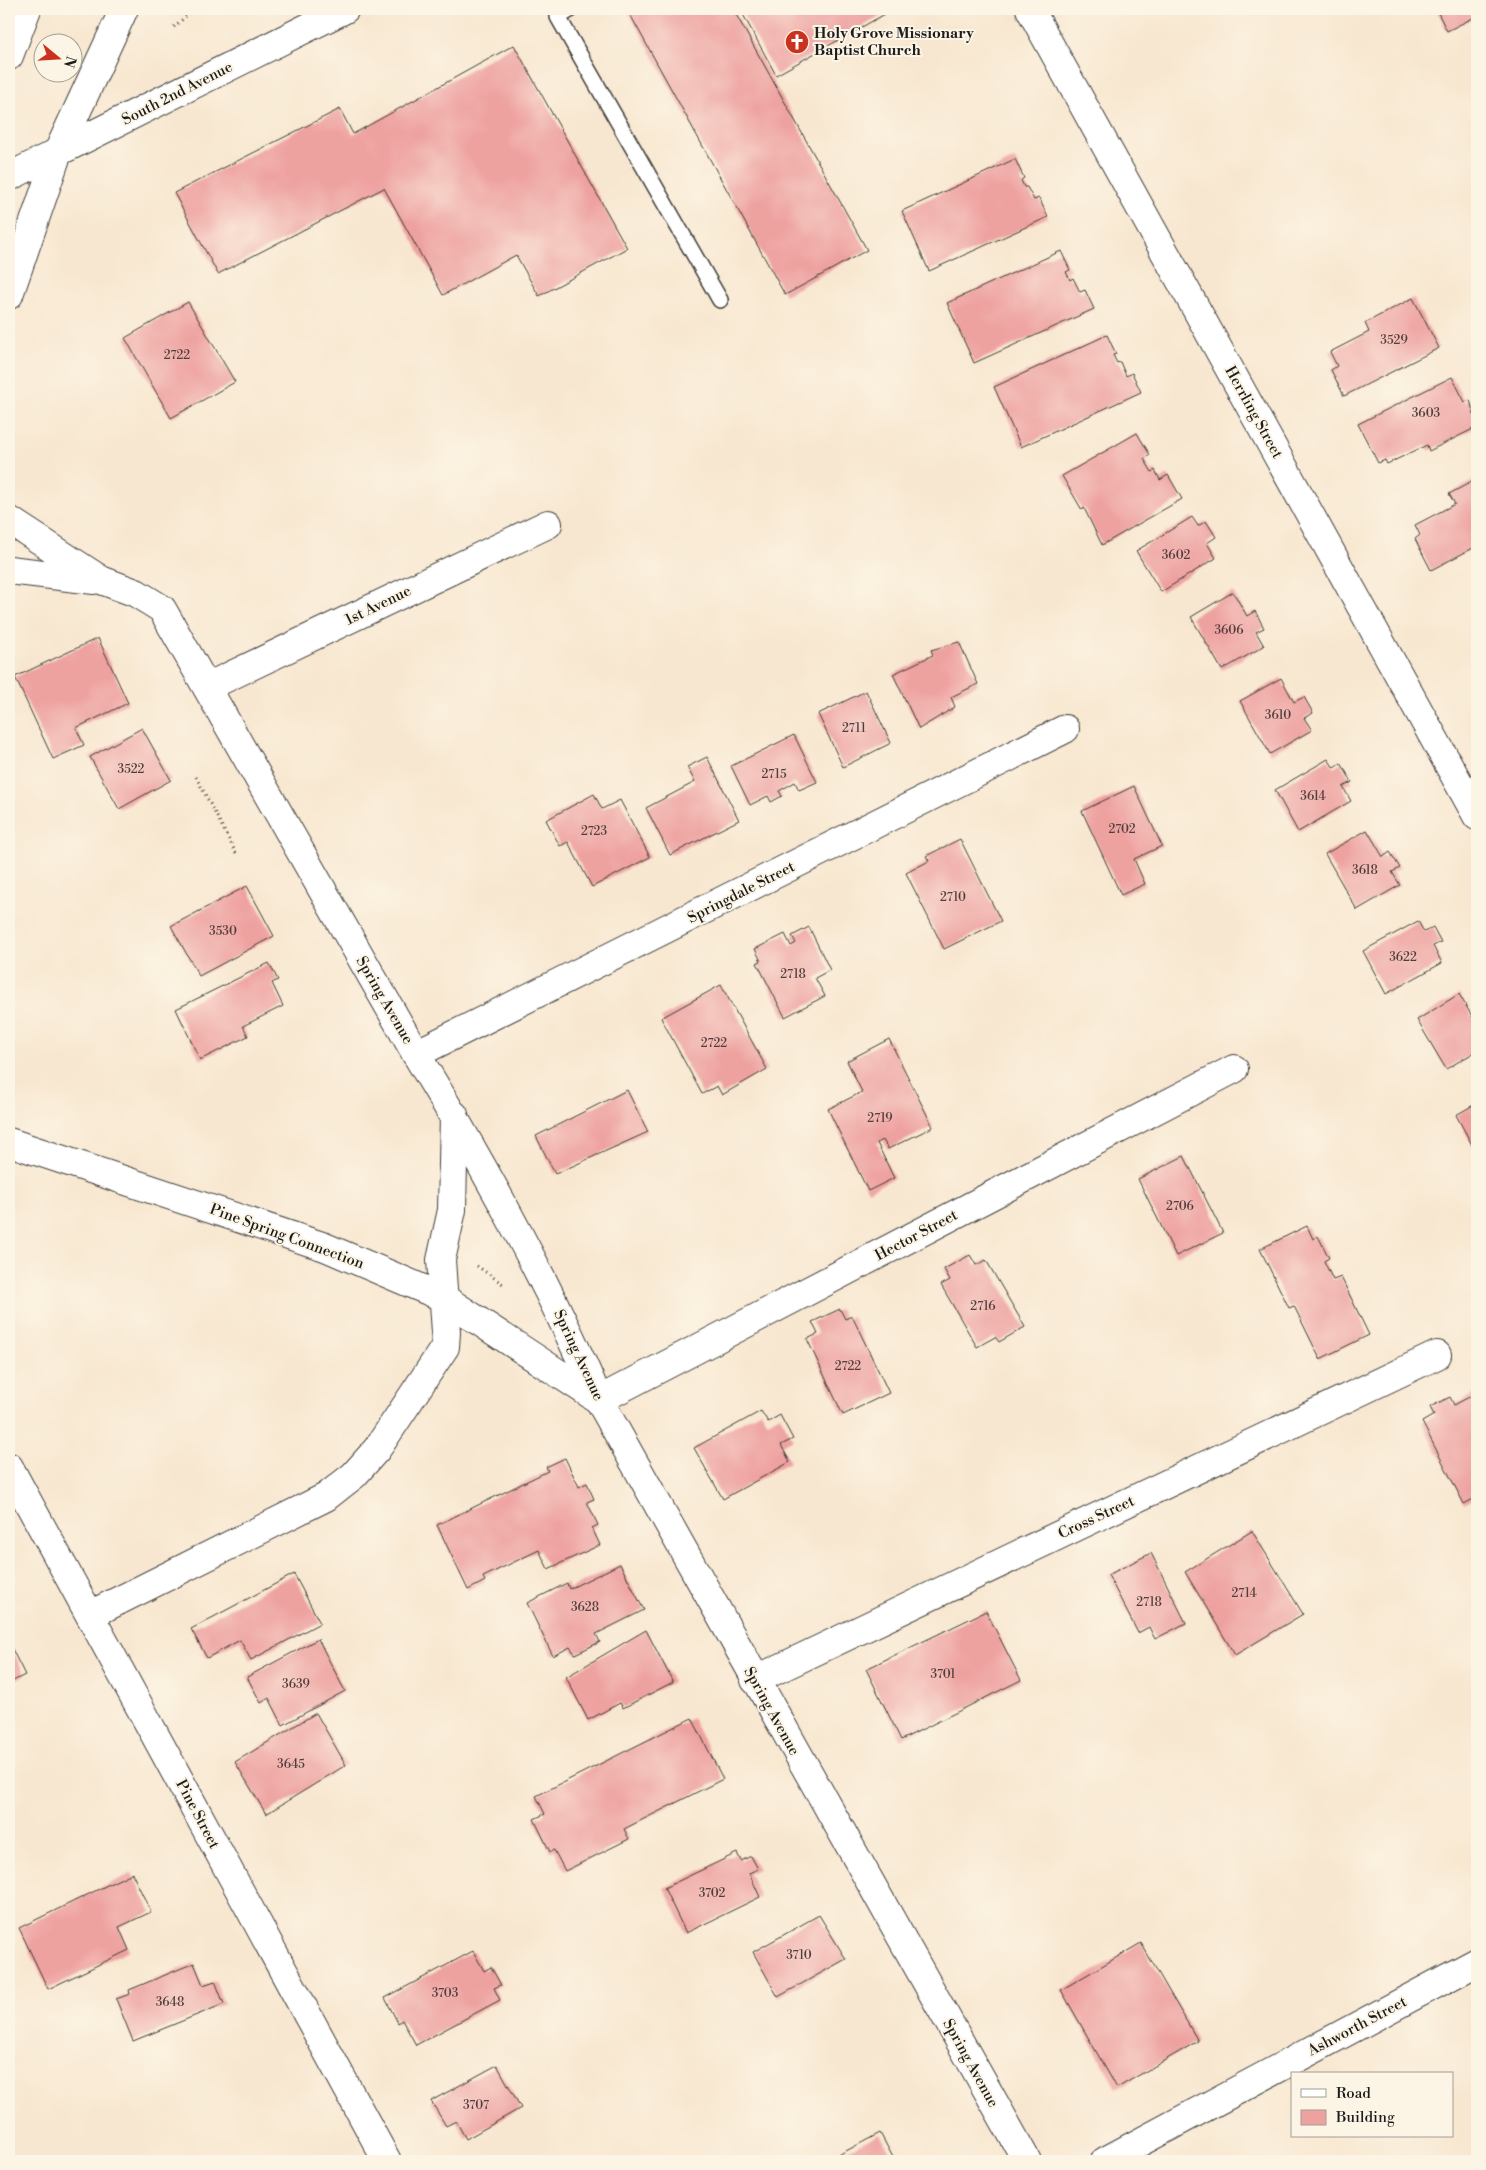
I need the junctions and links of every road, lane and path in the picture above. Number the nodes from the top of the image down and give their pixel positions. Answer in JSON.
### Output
{"nodes":[{"id":1,"x":27,"y":9,"type":"edge"},
{"id":2,"x":124,"y":9,"type":"edge"},
{"id":3,"x":194,"y":9,"type":"edge"},
{"id":4,"x":572,"y":9,"type":"edge"},
{"id":5,"x":1030,"y":9,"type":"edge"},
{"id":6,"x":338,"y":10,"type":"edge"},
{"id":7,"x":556,"y":13,"type":"edge"},
{"id":8,"x":174,"y":27,"type":"dead end"},
{"id":9,"x":9,"y":56,"type":"edge"},
{"id":10,"x":58,"y":152,"type":"junction"},
{"id":11,"x":9,"y":177,"type":"edge"},
{"id":12,"x":9,"y":295,"type":"edge"},
{"id":13,"x":720,"y":300,"type":"dead end"},
{"id":14,"x":9,"y":520,"type":"edge"},
{"id":15,"x":548,"y":524,"type":"dead end"},
{"id":16,"x":9,"y":570,"type":"edge"},
{"id":17,"x":102,"y":580,"type":"junction"},
{"id":18,"x":207,"y":687,"type":"junction"},
{"id":19,"x":1065,"y":729,"type":"dead end"},
{"id":20,"x":196,"y":777,"type":"dead end"},
{"id":21,"x":1477,"y":816,"type":"edge"},
{"id":22,"x":236,"y":853,"type":"dead end"},
{"id":23,"x":416,"y":1054,"type":"junction"},
{"id":24,"x":1234,"y":1069,"type":"dead end"},
{"id":25,"x":454,"y":1115,"type":"junction"},
{"id":26,"x":9,"y":1142,"type":"edge"},
{"id":27,"x":473,"y":1263,"type":"dead end"},
{"id":28,"x":511,"y":1290,"type":"dead end"},
{"id":29,"x":442,"y":1297,"type":"junction"},
{"id":30,"x":1437,"y":1355,"type":"dead end"},
{"id":31,"x":599,"y":1400,"type":"junction"},
{"id":32,"x":9,"y":1468,"type":"edge"},
{"id":33,"x":90,"y":1614,"type":"junction"},
{"id":34,"x":755,"y":1680,"type":"junction"},
{"id":35,"x":1477,"y":1962,"type":"edge"},
{"id":36,"x":387,"y":2161,"type":"edge"},
{"id":37,"x":1027,"y":2161,"type":"edge"},
{"id":38,"x":1105,"y":2161,"type":"edge"}],
"edges":[{"from":1,"to":9,"type":"street"},
{"from":2,"to":10,"type":"street"},
{"from":3,"to":8,"type":"path"},
{"from":4,"to":7,"type":"lane"},
{"from":5,"to":21,"type":"street","name":"Herrling Street"},
{"from":6,"to":10,"type":"street","name":"South 2nd Avenue"},
{"from":7,"to":13,"type":"lane"},
{"from":10,"to":11,"type":"street","name":"South 2nd Avenue"},
{"from":10,"to":12,"type":"street"},
{"from":14,"to":17,"type":"street","name":"Spring Avenue"},
{"from":15,"to":18,"type":"street","name":"1st Avenue"},
{"from":16,"to":17,"type":"street","name":"Spring Avenue"},
{"from":17,"to":18,"type":"street","name":"Spring Avenue"},
{"from":18,"to":23,"type":"street","name":"Spring Avenue"},
{"from":19,"to":23,"type":"street","name":"Springdale Street"},
{"from":20,"to":22,"type":"path"},
{"from":23,"to":25,"type":"street","name":"Spring Avenue"},
{"from":24,"to":31,"type":"street","name":"Hector Street"},
{"from":25,"to":29,"type":"street"},
{"from":25,"to":31,"type":"street","name":"Spring Avenue"},
{"from":26,"to":29,"type":"street","name":"Pine Spring Connection"},
{"from":27,"to":28,"type":"path"},
{"from":29,"to":31,"type":"street","name":"Pine Spring Connection"},
{"from":29,"to":33,"type":"street"},
{"from":30,"to":34,"type":"street","name":"Cross Street"},
{"from":31,"to":34,"type":"street","name":"Spring Avenue"},
{"from":32,"to":33,"type":"street","name":"Pine Street"},
{"from":33,"to":36,"type":"street","name":"Pine Street"},
{"from":34,"to":37,"type":"street","name":"Spring Avenue"},
{"from":35,"to":38,"type":"street","name":"Ashworth Street"}]}
